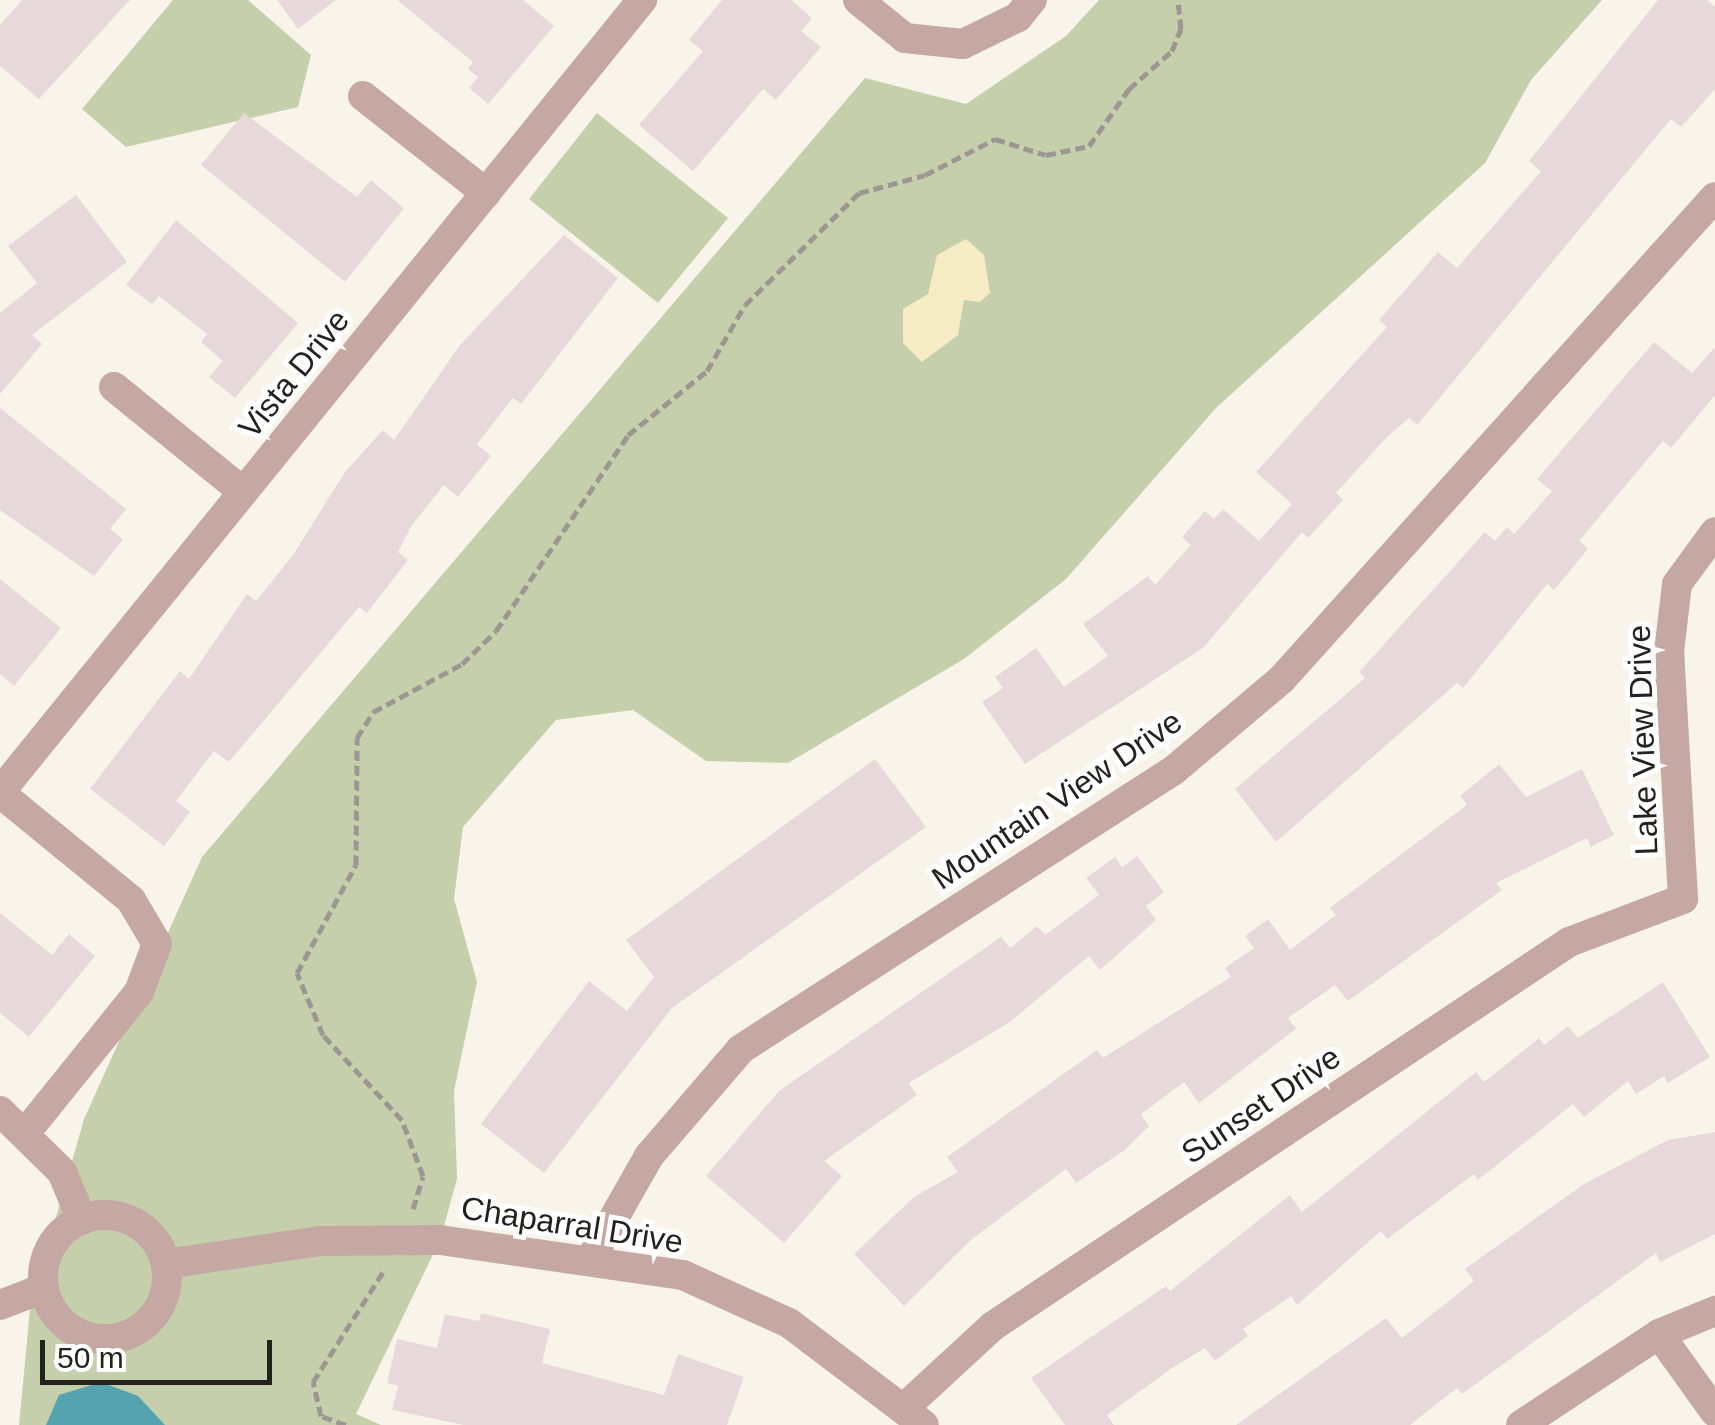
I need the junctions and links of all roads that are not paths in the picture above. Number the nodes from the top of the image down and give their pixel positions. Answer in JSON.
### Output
{"nodes":[{"id":1,"x":642,"y":0,"type":"edge"},
{"id":2,"x":858,"y":0,"type":"edge"},
{"id":3,"x":1032,"y":0,"type":"edge"},
{"id":4,"x":362,"y":96,"type":"dead end"},
{"id":5,"x":486,"y":193,"type":"junction"},
{"id":6,"x":1715,"y":197,"type":"edge"},
{"id":7,"x":114,"y":387,"type":"dead end"},
{"id":8,"x":243,"y":492,"type":"junction"},
{"id":9,"x":1715,"y":532,"type":"edge"},
{"id":10,"x":0,"y":792,"type":"edge"},
{"id":11,"x":1683,"y":899,"type":"joint"},
{"id":12,"x":0,"y":1111,"type":"edge"},
{"id":13,"x":26,"y":1132,"type":"junction"},
{"id":14,"x":82,"y":1220,"type":"junction"},
{"id":15,"x":590,"y":1260,"type":"junction"},
{"id":16,"x":166,"y":1264,"type":"junction"},
{"id":17,"x":44,"y":1288,"type":"junction"},
{"id":18,"x":0,"y":1304,"type":"edge"},
{"id":19,"x":1715,"y":1311,"type":"edge"},
{"id":20,"x":1659,"y":1334,"type":"junction"},
{"id":21,"x":1715,"y":1412,"type":"edge"},
{"id":22,"x":914,"y":1417,"type":"edge"},
{"id":23,"x":1520,"y":1425,"type":"edge"}],
"edges":[{"from":1,"to":5,"type":"street","name":"Vista Drive"},
{"from":2,"to":3,"type":"street"},
{"from":4,"to":5,"type":"street"},
{"from":5,"to":8,"type":"street","name":"Vista Drive"},
{"from":6,"to":15,"type":"street","name":"Mountain View Drive"},
{"from":7,"to":8,"type":"street"},
{"from":8,"to":10,"type":"street","name":"Vista Drive"},
{"from":9,"to":11,"type":"street","name":"Lake View Drive"},
{"from":10,"to":13,"type":"street"},
{"from":11,"to":22,"type":"street","name":"Sunset Drive"},
{"from":12,"to":13,"type":"street"},
{"from":13,"to":14,"type":"street"},
{"from":14,"to":16,"type":"street"},
{"from":14,"to":17,"type":"street"},
{"from":15,"to":16,"type":"street","name":"Chaparral Drive"},
{"from":15,"to":22,"type":"street","name":"Chaparral Drive"},
{"from":16,"to":17,"type":"street"},
{"from":17,"to":18,"type":"street"},
{"from":19,"to":20,"type":"street"},
{"from":20,"to":21,"type":"street"},
{"from":20,"to":23,"type":"street"}]}
